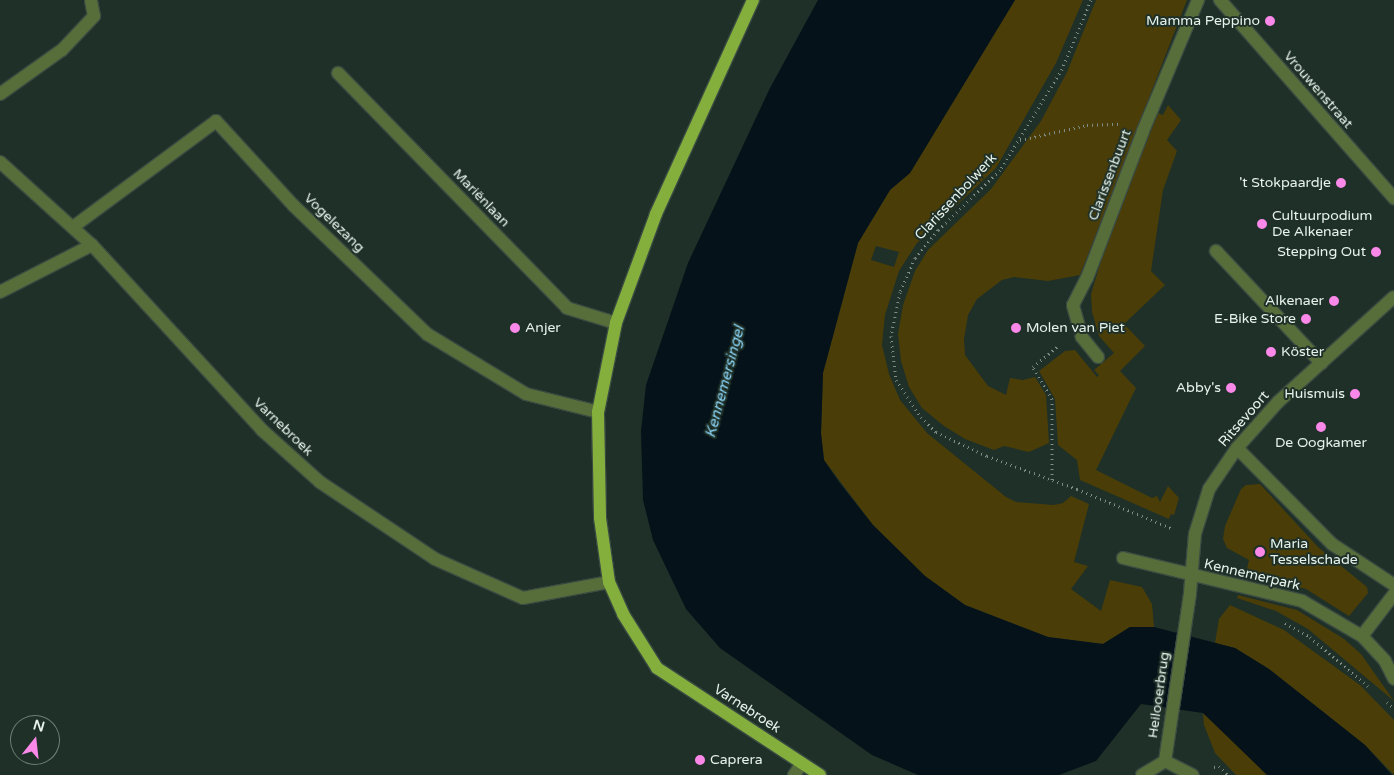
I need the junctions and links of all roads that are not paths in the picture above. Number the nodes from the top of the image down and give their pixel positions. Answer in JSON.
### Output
{"nodes":[{"id":1,"x":90,"y":0,"type":"edge"},
{"id":2,"x":753,"y":0,"type":"edge"},
{"id":3,"x":1198,"y":0,"type":"edge"},
{"id":4,"x":1220,"y":0,"type":"edge"},
{"id":5,"x":338,"y":73,"type":"dead end"},
{"id":6,"x":0,"y":94,"type":"edge"},
{"id":7,"x":0,"y":162,"type":"edge"},
{"id":8,"x":1394,"y":198,"type":"edge"},
{"id":9,"x":73,"y":226,"type":"junction"},
{"id":10,"x":92,"y":245,"type":"junction"},
{"id":11,"x":1216,"y":251,"type":"dead end"},
{"id":12,"x":0,"y":292,"type":"edge"},
{"id":13,"x":1393,"y":301,"type":"edge"},
{"id":14,"x":616,"y":323,"type":"junction"},
{"id":15,"x":1098,"y":357,"type":"dead end"},
{"id":16,"x":1321,"y":363,"type":"junction"},
{"id":17,"x":598,"y":412,"type":"junction"},
{"id":18,"x":1236,"y":448,"type":"junction"},
{"id":19,"x":1123,"y":558,"type":"dead end"},
{"id":20,"x":1191,"y":576,"type":"junction"},
{"id":21,"x":610,"y":582,"type":"junction"},
{"id":22,"x":1394,"y":585,"type":"edge"},
{"id":23,"x":1394,"y":594,"type":"edge"},
{"id":24,"x":1183,"y":632,"type":"joint"},
{"id":25,"x":1362,"y":636,"type":"junction"},
{"id":26,"x":1394,"y":679,"type":"edge"},
{"id":27,"x":1165,"y":761,"type":"junction"},
{"id":28,"x":802,"y":763,"type":"junction"},
{"id":29,"x":794,"y":775,"type":"edge"},
{"id":30,"x":820,"y":775,"type":"edge"},
{"id":31,"x":1142,"y":775,"type":"edge"},
{"id":32,"x":1193,"y":775,"type":"edge"}],
"edges":[{"from":1,"to":6,"type":"street"},
{"from":2,"to":14,"type":"main road"},
{"from":3,"to":15,"type":"street","name":"Clarissenbuurt"},
{"from":4,"to":8,"type":"street","name":"Vrouwenstraat"},
{"from":5,"to":14,"type":"street","name":"Mariënlaan"},
{"from":7,"to":9,"type":"street","name":"Varnebroek"},
{"from":9,"to":10,"type":"street","name":"Varnebroek"},
{"from":9,"to":17,"type":"street","name":"Vogelezang"},
{"from":10,"to":12,"type":"street"},
{"from":10,"to":21,"type":"street","name":"Varnebroek"},
{"from":11,"to":16,"type":"street"},
{"from":13,"to":16,"type":"street","name":"Ritsevoort"},
{"from":14,"to":17,"type":"main road"},
{"from":16,"to":18,"type":"street","name":"Ritsevoort"},
{"from":17,"to":21,"type":"main road"},
{"from":18,"to":20,"type":"street","name":"Ritsevoort"},
{"from":18,"to":22,"type":"street"},
{"from":19,"to":20,"type":"street","name":"Kennemerpark"},
{"from":20,"to":24,"type":"street","name":"Ritsevoort"},
{"from":20,"to":25,"type":"street","name":"Kennemerpark"},
{"from":21,"to":28,"type":"main road","name":"Varnebroek"},
{"from":23,"to":25,"type":"street"},
{"from":24,"to":27,"type":"street","name":"Heilooerbrug"},
{"from":25,"to":26,"type":"street","name":"Kennemerpark"},
{"from":27,"to":31,"type":"street"},
{"from":27,"to":32,"type":"street"},
{"from":28,"to":29,"type":"street"},
{"from":28,"to":30,"type":"main road","name":"Varnebroek"}]}
